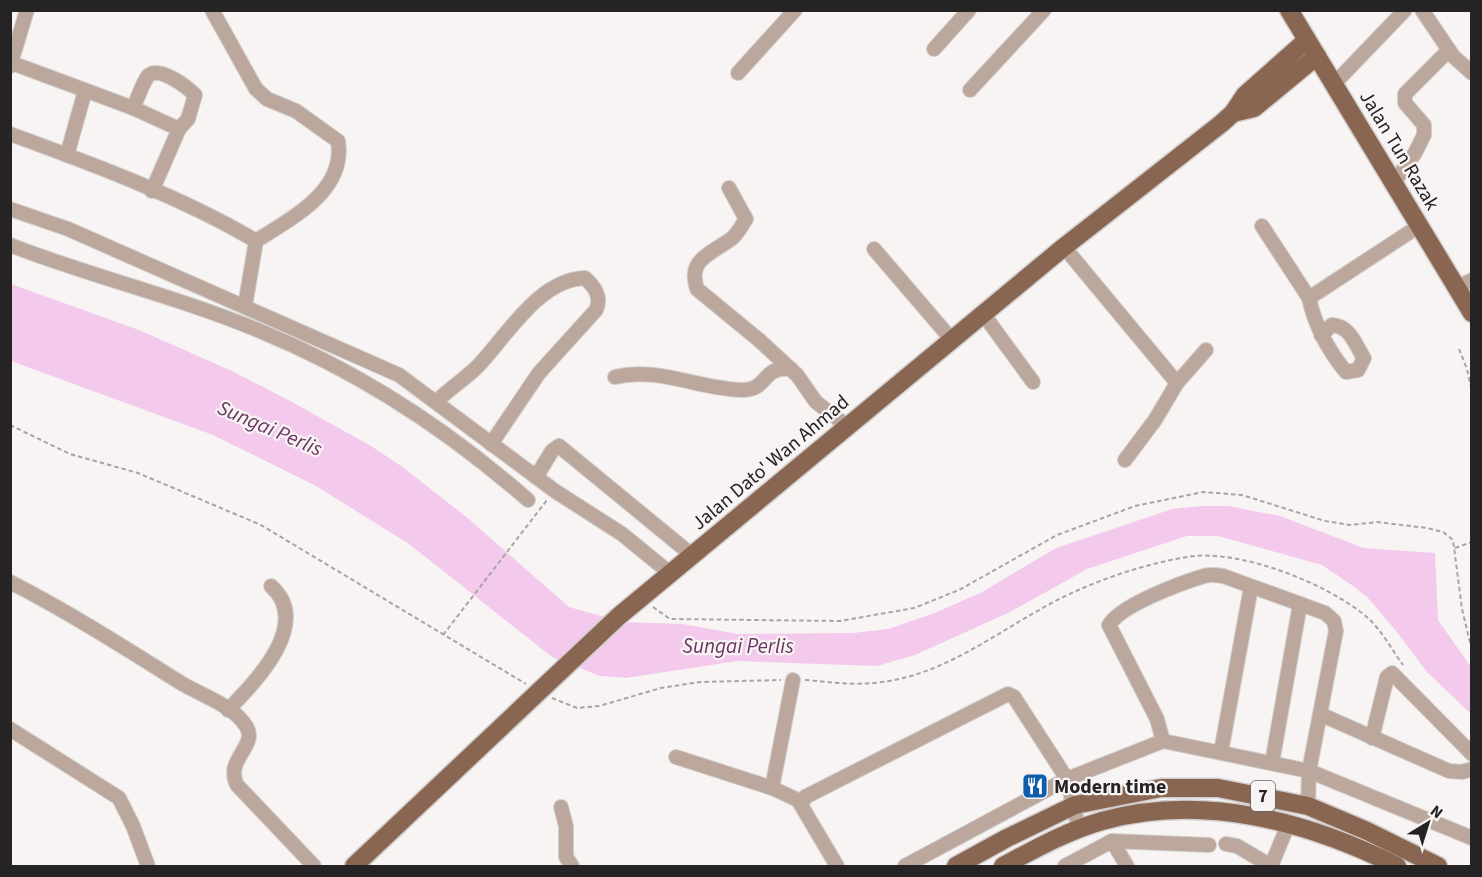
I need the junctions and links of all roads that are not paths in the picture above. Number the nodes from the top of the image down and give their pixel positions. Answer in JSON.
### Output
{"nodes":[{"id":1,"x":27,"y":10,"type":"edge"},
{"id":2,"x":212,"y":10,"type":"edge"},
{"id":3,"x":795,"y":10,"type":"edge"},
{"id":4,"x":969,"y":10,"type":"edge"},
{"id":5,"x":1044,"y":10,"type":"edge"},
{"id":6,"x":1289,"y":10,"type":"edge"},
{"id":7,"x":1405,"y":10,"type":"edge"},
{"id":8,"x":1422,"y":10,"type":"edge"},
{"id":9,"x":1312,"y":48,"type":"junction"},
{"id":10,"x":934,"y":49,"type":"dead end"},
{"id":11,"x":1449,"y":50,"type":"junction"},
{"id":12,"x":11,"y":64,"type":"edge"},
{"id":13,"x":738,"y":73,"type":"dead end"},
{"id":14,"x":1472,"y":73,"type":"edge"},
{"id":15,"x":1334,"y":84,"type":"junction"},
{"id":16,"x":970,"y":90,"type":"dead end"},
{"id":17,"x":85,"y":91,"type":"junction"},
{"id":18,"x":133,"y":108,"type":"junction"},
{"id":19,"x":179,"y":129,"type":"junction"},
{"id":20,"x":10,"y":134,"type":"edge"},
{"id":21,"x":66,"y":155,"type":"junction"},
{"id":22,"x":1393,"y":184,"type":"junction"},
{"id":23,"x":729,"y":188,"type":"dead end"},
{"id":24,"x":152,"y":191,"type":"junction"},
{"id":25,"x":10,"y":209,"type":"edge"},
{"id":26,"x":1262,"y":226,"type":"dead end"},
{"id":27,"x":1419,"y":226,"type":"junction"},
{"id":28,"x":10,"y":244,"type":"edge"},
{"id":29,"x":256,"y":245,"type":"junction"},
{"id":30,"x":1064,"y":248,"type":"junction"},
{"id":31,"x":874,"y":249,"type":"dead end"},
{"id":32,"x":1464,"y":283,"type":"edge"},
{"id":33,"x":1309,"y":298,"type":"junction"},
{"id":34,"x":245,"y":306,"type":"junction"},
{"id":35,"x":1472,"y":313,"type":"edge"},
{"id":36,"x":984,"y":315,"type":"junction"},
{"id":37,"x":1321,"y":335,"type":"dead end"},
{"id":38,"x":952,"y":340,"type":"junction"},
{"id":39,"x":1206,"y":350,"type":"dead end"},
{"id":40,"x":791,"y":369,"type":"junction"},
{"id":41,"x":615,"y":377,"type":"dead end"},
{"id":42,"x":1033,"y":382,"type":"dead end"},
{"id":43,"x":1177,"y":383,"type":"junction"},
{"id":44,"x":436,"y":402,"type":"junction"},
{"id":45,"x":847,"y":426,"type":"junction"},
{"id":46,"x":491,"y":444,"type":"junction"},
{"id":47,"x":1125,"y":460,"type":"dead end"},
{"id":48,"x":536,"y":477,"type":"junction"},
{"id":49,"x":528,"y":500,"type":"dead end"},
{"id":50,"x":693,"y":556,"type":"junction"},
{"id":51,"x":671,"y":574,"type":"junction"},
{"id":52,"x":12,"y":585,"type":"edge"},
{"id":53,"x":271,"y":586,"type":"dead end"},
{"id":54,"x":1251,"y":586,"type":"junction"},
{"id":55,"x":1300,"y":604,"type":"junction"},
{"id":56,"x":793,"y":680,"type":"road end"},
{"id":57,"x":228,"y":710,"type":"junction"},
{"id":58,"x":1322,"y":715,"type":"junction"},
{"id":59,"x":10,"y":729,"type":"edge"},
{"id":60,"x":1372,"y":738,"type":"junction"},
{"id":61,"x":1163,"y":741,"type":"junction"},
{"id":62,"x":1221,"y":752,"type":"junction"},
{"id":63,"x":1472,"y":754,"type":"edge"},
{"id":64,"x":676,"y":757,"type":"dead end"},
{"id":65,"x":1272,"y":763,"type":"junction"},
{"id":66,"x":1472,"y":769,"type":"edge"},
{"id":67,"x":1309,"y":771,"type":"junction"},
{"id":68,"x":1067,"y":779,"type":"junction"},
{"id":69,"x":772,"y":788,"type":"junction"},
{"id":70,"x":802,"y":804,"type":"junction"},
{"id":71,"x":1075,"y":805,"type":"junction"},
{"id":72,"x":1308,"y":806,"type":"junction"},
{"id":73,"x":561,"y":807,"type":"dead end"},
{"id":74,"x":1288,"y":825,"type":"junction"},
{"id":75,"x":1079,"y":830,"type":"junction"},
{"id":76,"x":1472,"y":838,"type":"edge"},
{"id":77,"x":1112,"y":841,"type":"junction"},
{"id":78,"x":1226,"y":844,"type":"dead end"},
{"id":79,"x":1209,"y":845,"type":"dead end"},
{"id":80,"x":148,"y":867,"type":"edge"},
{"id":81,"x":314,"y":867,"type":"edge"},
{"id":82,"x":354,"y":867,"type":"edge"},
{"id":83,"x":572,"y":867,"type":"edge"},
{"id":84,"x":837,"y":867,"type":"edge"},
{"id":85,"x":905,"y":867,"type":"edge"},
{"id":86,"x":956,"y":867,"type":"edge"},
{"id":87,"x":1003,"y":867,"type":"edge"},
{"id":88,"x":1065,"y":867,"type":"edge"},
{"id":89,"x":1127,"y":867,"type":"edge"},
{"id":90,"x":1271,"y":867,"type":"edge"},
{"id":91,"x":1397,"y":867,"type":"edge"},
{"id":92,"x":1438,"y":867,"type":"edge"}],
"edges":[{"from":1,"to":12,"type":"street"},
{"from":2,"to":29,"type":"street"},
{"from":3,"to":13,"type":"street"},
{"from":4,"to":10,"type":"street"},
{"from":5,"to":16,"type":"street"},
{"from":6,"to":9,"type":"main road","name":"Jalan Tun Razak"},
{"from":7,"to":15,"type":"street"},
{"from":8,"to":11,"type":"street"},
{"from":9,"to":15,"type":"main road","name":"Jalan Tun Razak"},
{"from":9,"to":30,"type":"main road","name":"Jalan Dato' Wan Ahmad"},
{"from":11,"to":14,"type":"street"},
{"from":11,"to":22,"type":"street"},
{"from":12,"to":17,"type":"street"},
{"from":15,"to":22,"type":"main road","name":"Jalan Tun Razak"},
{"from":17,"to":18,"type":"street"},
{"from":17,"to":21,"type":"street"},
{"from":18,"to":19,"type":"street"},
{"from":18,"to":19,"type":"street"},
{"from":19,"to":24,"type":"street"},
{"from":20,"to":21,"type":"street"},
{"from":21,"to":24,"type":"street"},
{"from":22,"to":27,"type":"main road","name":"Jalan Tun Razak"},
{"from":23,"to":40,"type":"street"},
{"from":24,"to":29,"type":"street"},
{"from":25,"to":34,"type":"street"},
{"from":26,"to":33,"type":"street"},
{"from":27,"to":32,"type":"main road","name":"Jalan Tun Razak"},
{"from":27,"to":33,"type":"street"},
{"from":28,"to":49,"type":"street"},
{"from":29,"to":34,"type":"street"},
{"from":30,"to":36,"type":"main road","name":"Jalan Dato' Wan Ahmad"},
{"from":30,"to":43,"type":"street"},
{"from":31,"to":38,"type":"street"},
{"from":32,"to":35,"type":"main road","name":"Jalan Tun Razak"},
{"from":33,"to":37,"type":"street"},
{"from":34,"to":44,"type":"street"},
{"from":36,"to":38,"type":"main road","name":"Jalan Dato' Wan Ahmad"},
{"from":36,"to":42,"type":"street"},
{"from":38,"to":45,"type":"main road","name":"Jalan Dato' Wan Ahmad"},
{"from":39,"to":43,"type":"street"},
{"from":40,"to":41,"type":"street"},
{"from":40,"to":45,"type":"street"},
{"from":43,"to":47,"type":"street"},
{"from":44,"to":46,"type":"street"},
{"from":44,"to":46,"type":"street"},
{"from":45,"to":50,"type":"main road","name":"Jalan Dato' Wan Ahmad"},
{"from":46,"to":48,"type":"street"},
{"from":48,"to":50,"type":"street"},
{"from":48,"to":51,"type":"street"},
{"from":50,"to":51,"type":"main road","name":"Jalan Dato' Wan Ahmad"},
{"from":51,"to":82,"type":"main road","name":"Jalan Dato' Wan Ahmad"},
{"from":52,"to":57,"type":"street"},
{"from":53,"to":57,"type":"street"},
{"from":54,"to":55,"type":"street"},
{"from":54,"to":61,"type":"street"},
{"from":54,"to":62,"type":"street"},
{"from":55,"to":58,"type":"street"},
{"from":55,"to":65,"type":"street"},
{"from":56,"to":69,"type":"street"},
{"from":57,"to":81,"type":"street"},
{"from":58,"to":60,"type":"street"},
{"from":58,"to":67,"type":"street"},
{"from":59,"to":80,"type":"street"},
{"from":60,"to":63,"type":"street"},
{"from":60,"to":66,"type":"street"},
{"from":61,"to":62,"type":"street"},
{"from":61,"to":68,"type":"street"},
{"from":62,"to":65,"type":"street"},
{"from":64,"to":69,"type":"street"},
{"from":65,"to":67,"type":"street"},
{"from":67,"to":72,"type":"street"},
{"from":67,"to":76,"type":"street"},
{"from":68,"to":70,"type":"street"},
{"from":68,"to":71,"type":"street"},
{"from":68,"to":85,"type":"street"},
{"from":69,"to":70,"type":"street"},
{"from":70,"to":84,"type":"street"},
{"from":71,"to":72,"type":"main road","number":"7"},
{"from":71,"to":75,"type":"street"},
{"from":71,"to":86,"type":"main road","number":"7"},
{"from":72,"to":92,"type":"main road","number":"7"},
{"from":73,"to":83,"type":"street"},
{"from":74,"to":75,"type":"main road","number":"7"},
{"from":74,"to":90,"type":"street"},
{"from":74,"to":91,"type":"main road","number":"7"},
{"from":75,"to":87,"type":"main road","number":"7"},
{"from":77,"to":79,"type":"street"},
{"from":77,"to":88,"type":"street"},
{"from":77,"to":89,"type":"street"},
{"from":78,"to":90,"type":"street"}]}
